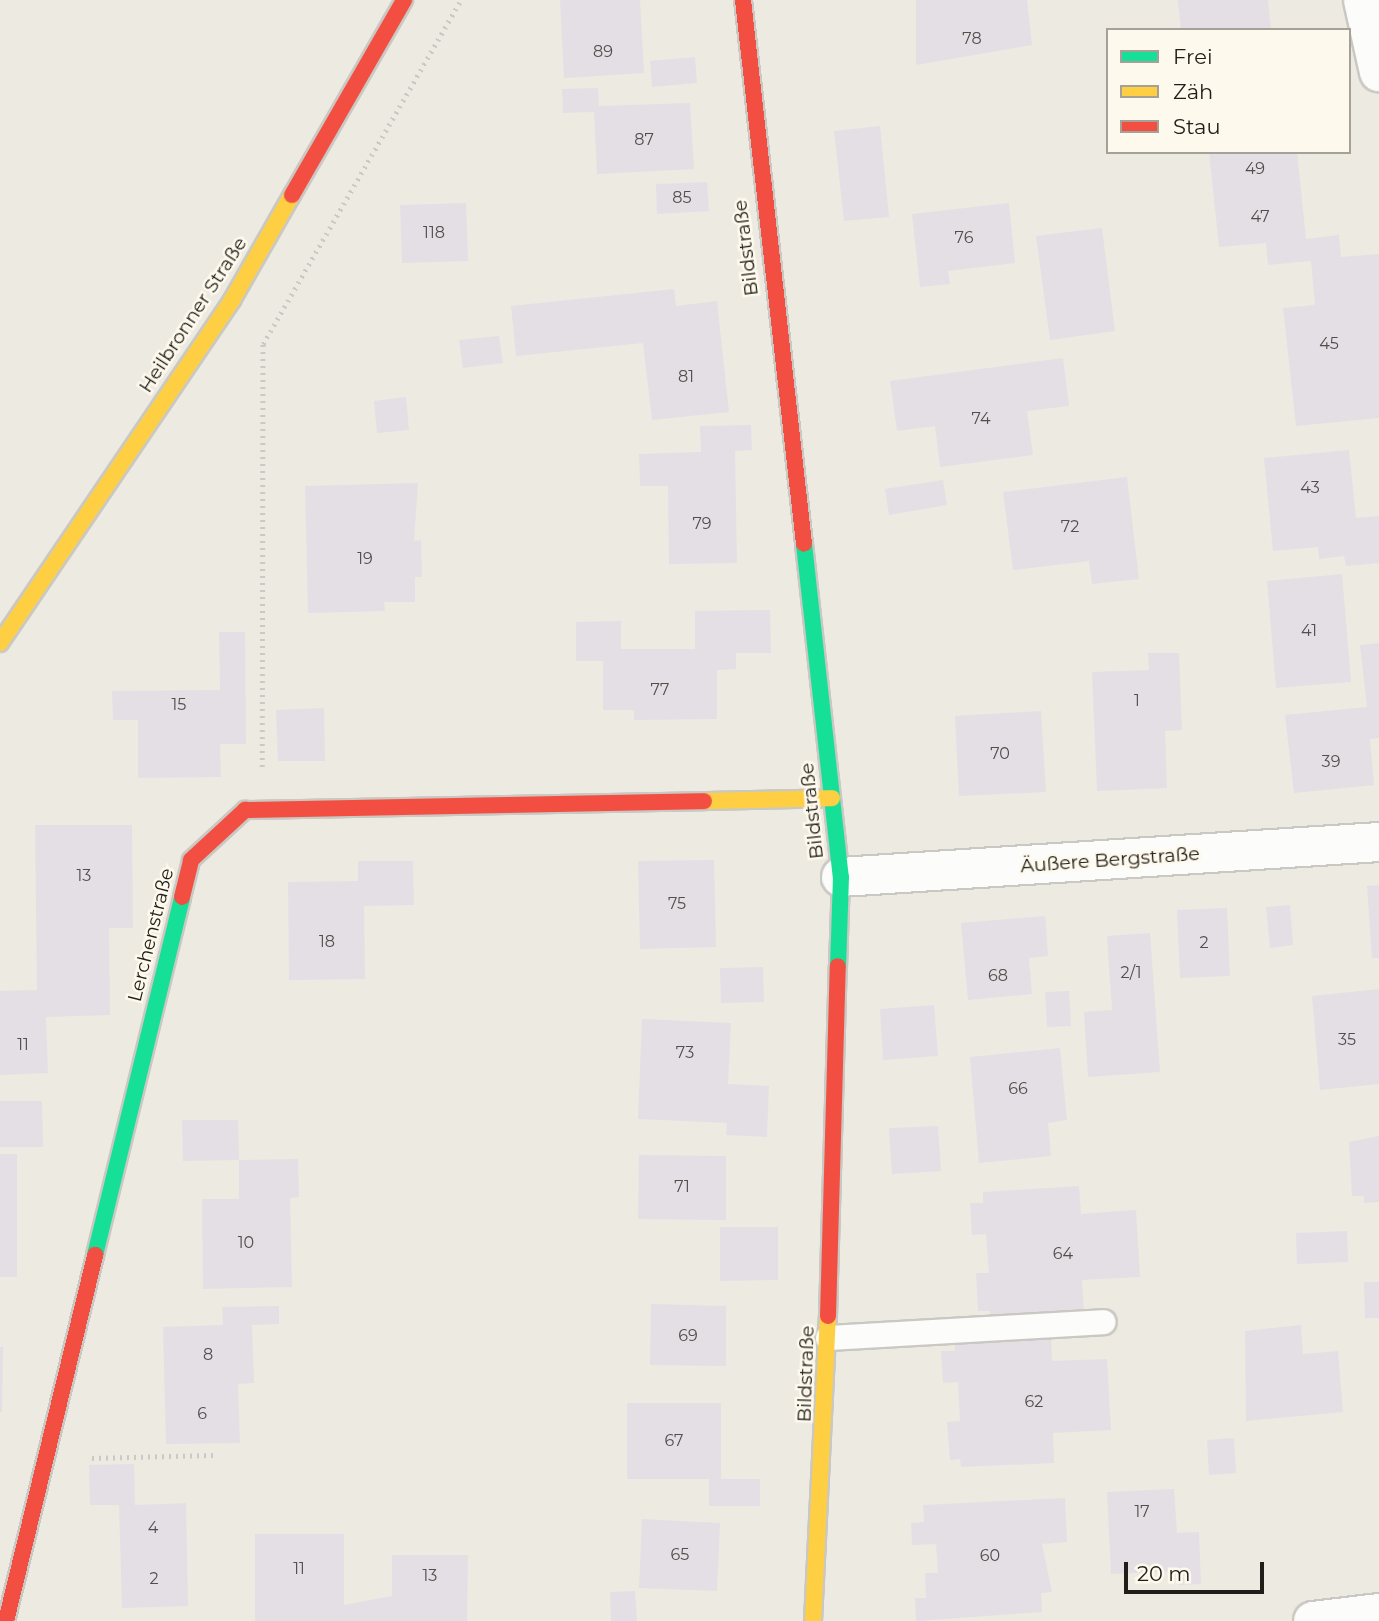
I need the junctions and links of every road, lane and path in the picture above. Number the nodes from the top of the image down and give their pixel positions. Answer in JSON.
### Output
{"nodes":[{"id":1,"x":404,"y":0,"type":"edge"},
{"id":2,"x":461,"y":0,"type":"edge"},
{"id":3,"x":743,"y":0,"type":"edge"},
{"id":4,"x":1363,"y":0,"type":"edge"},
{"id":5,"x":1379,"y":72,"type":"edge"},
{"id":6,"x":0,"y":643,"type":"edge"},
{"id":7,"x":832,"y":798,"type":"junction"},
{"id":8,"x":262,"y":810,"type":"junction"},
{"id":9,"x":1379,"y":842,"type":"edge"},
{"id":10,"x":841,"y":877,"type":"junction"},
{"id":11,"x":1104,"y":1322,"type":"dead end"},
{"id":12,"x":828,"y":1338,"type":"junction"},
{"id":13,"x":214,"y":1455,"type":"dead end"},
{"id":14,"x":46,"y":1458,"type":"junction"},
{"id":15,"x":1379,"y":1613,"type":"edge"},
{"id":16,"x":6,"y":1621,"type":"edge"},
{"id":17,"x":813,"y":1621,"type":"edge"},
{"id":18,"x":1313,"y":1621,"type":"edge"}],
"edges":[{"from":1,"to":6,"type":"street","name":"Heilbronner Straße"},
{"from":2,"to":8,"type":"path"},
{"from":3,"to":7,"type":"street","name":"Bildstraße"},
{"from":4,"to":5,"type":"street"},
{"from":7,"to":8,"type":"street","name":"Lerchenstraße"},
{"from":7,"to":10,"type":"street","name":"Bildstraße"},
{"from":8,"to":14,"type":"street","name":"Lerchenstraße"},
{"from":9,"to":10,"type":"street","name":"Äußere Bergstraße"},
{"from":10,"to":12,"type":"street","name":"Bildstraße"},
{"from":11,"to":12,"type":"lane"},
{"from":12,"to":17,"type":"street","name":"Bildstraße"},
{"from":13,"to":14,"type":"path"},
{"from":14,"to":16,"type":"street","name":"Lerchenstraße"},
{"from":15,"to":18,"type":"street"}]}
